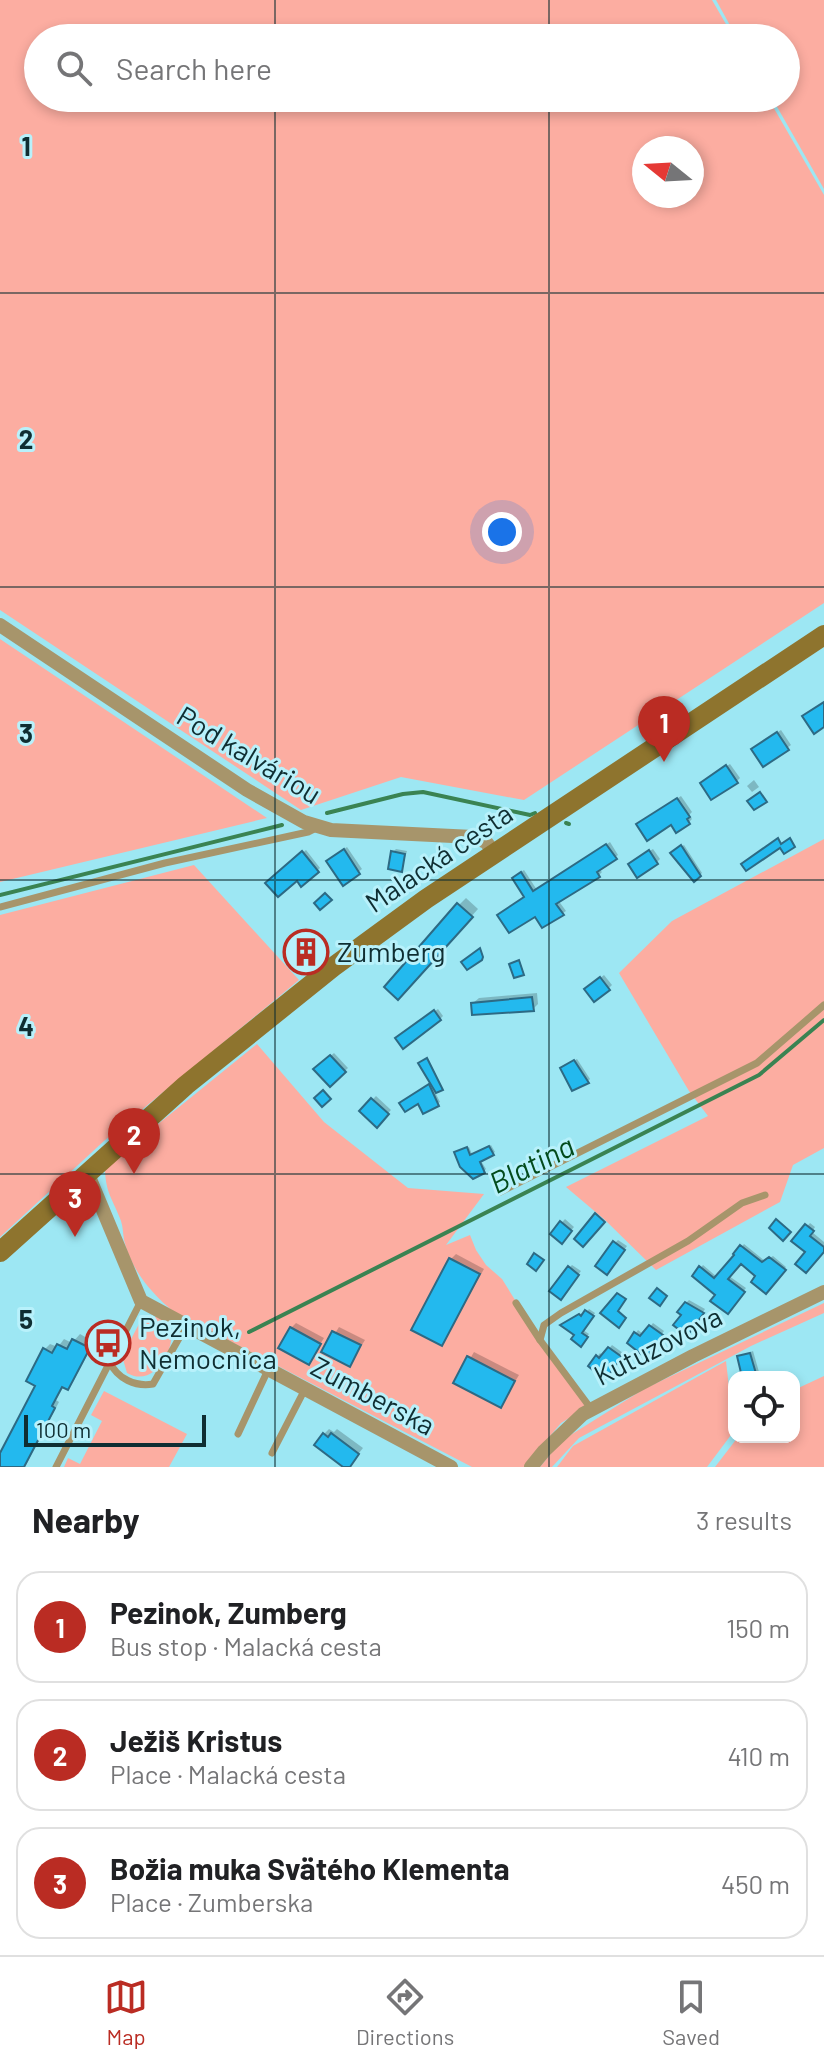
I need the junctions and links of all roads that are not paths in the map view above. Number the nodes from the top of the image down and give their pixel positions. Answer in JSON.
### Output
{"nodes":[{"id":1,"x":0,"y":625,"type":"edge"},
{"id":2,"x":824,"y":635,"type":"edge"},
{"id":3,"x":318,"y":827,"type":"junction"},
{"id":4,"x":495,"y":854,"type":"junction"},
{"id":5,"x":0,"y":907,"type":"edge"},
{"id":6,"x":824,"y":1005,"type":"edge"},
{"id":7,"x":87,"y":1172,"type":"junction"},
{"id":8,"x":500,"y":1192,"type":"dead end"},
{"id":9,"x":765,"y":1195,"type":"dead end"},
{"id":10,"x":0,"y":1252,"type":"edge"},
{"id":11,"x":824,"y":1292,"type":"edge"},
{"id":12,"x":141,"y":1301,"type":"junction"},
{"id":13,"x":516,"y":1303,"type":"dead end"},
{"id":14,"x":186,"y":1326,"type":"junction"},
{"id":15,"x":540,"y":1340,"type":"junction"},
{"id":16,"x":110,"y":1362,"type":"junction"},
{"id":17,"x":268,"y":1370,"type":"junction"},
{"id":18,"x":305,"y":1389,"type":"junction"},
{"id":19,"x":592,"y":1410,"type":"junction"},
{"id":20,"x":238,"y":1434,"type":"dead end"},
{"id":21,"x":272,"y":1453,"type":"dead end"},
{"id":22,"x":56,"y":1467,"type":"edge"},
{"id":23,"x":451,"y":1467,"type":"edge"},
{"id":24,"x":531,"y":1467,"type":"edge"}],
"edges":[{"from":1,"to":3,"type":"street","name":"Pod kalváriou"},
{"from":2,"to":4,"type":"main road","name":"Malacká cesta"},
{"from":3,"to":4,"type":"street","name":"Pod kalváriou"},
{"from":3,"to":5,"type":"lane"},
{"from":4,"to":7,"type":"main road","name":"Malacká cesta"},
{"from":6,"to":8,"type":"lane"},
{"from":7,"to":10,"type":"main road","name":"Malacká cesta"},
{"from":7,"to":12,"type":"street"},
{"from":9,"to":15,"type":"lane"},
{"from":11,"to":19,"type":"street","name":"Kutuzovova"},
{"from":12,"to":14,"type":"street","name":"Zumberska"},
{"from":12,"to":16,"type":"lane"},
{"from":13,"to":15,"type":"lane"},
{"from":14,"to":16,"type":"lane"},
{"from":14,"to":17,"type":"street","name":"Zumberska"},
{"from":15,"to":19,"type":"lane"},
{"from":16,"to":22,"type":"lane"},
{"from":17,"to":18,"type":"street","name":"Zumberska"},
{"from":17,"to":20,"type":"lane"},
{"from":18,"to":21,"type":"lane"},
{"from":18,"to":23,"type":"street","name":"Zumberska"},
{"from":19,"to":24,"type":"street","name":"Kutuzovova"}]}
